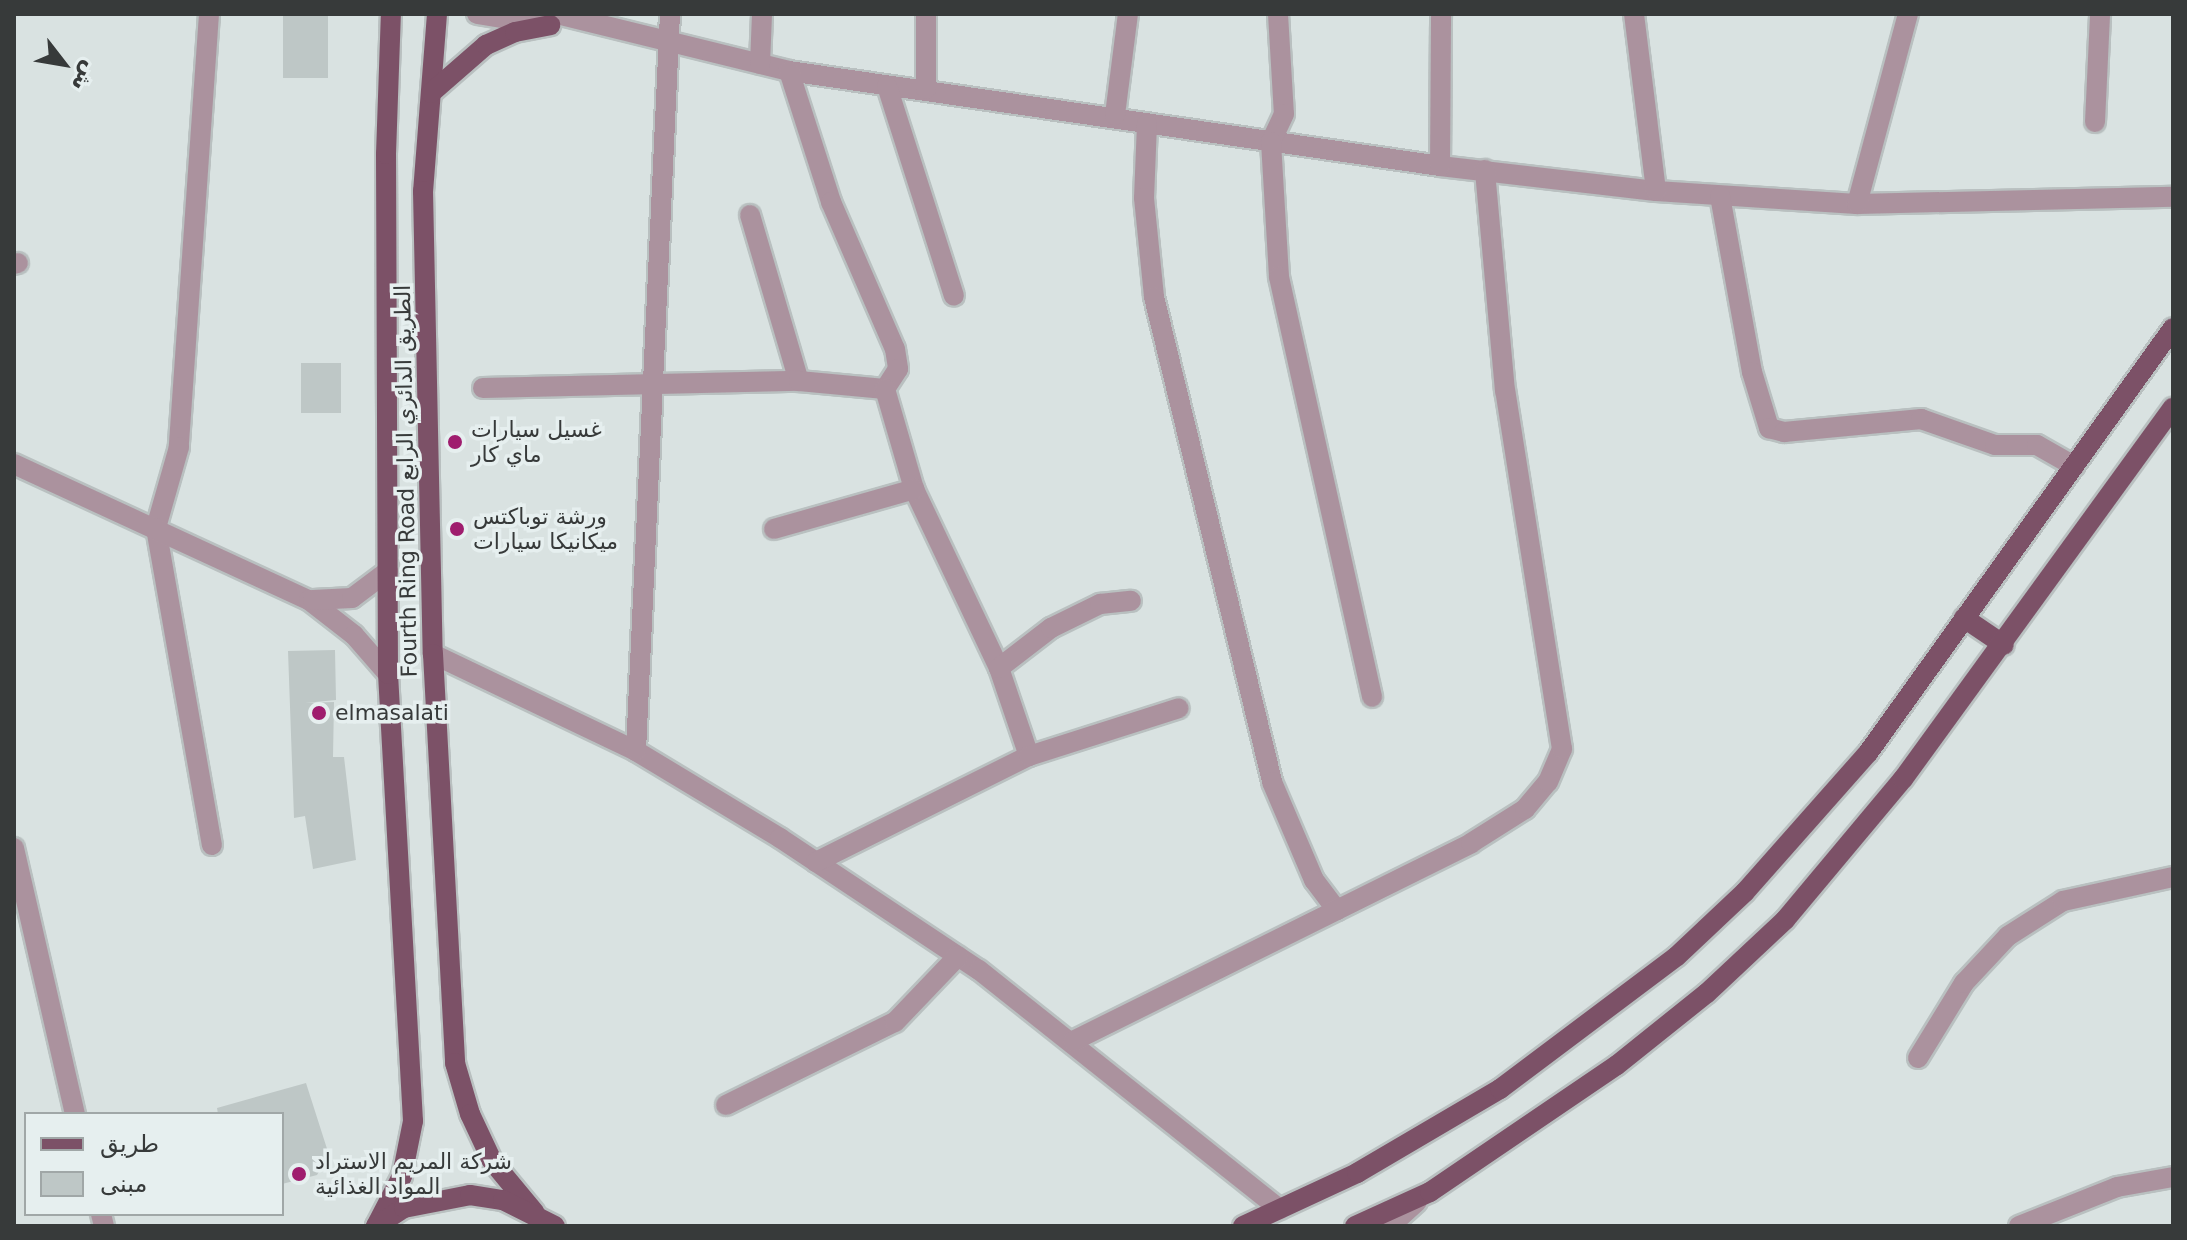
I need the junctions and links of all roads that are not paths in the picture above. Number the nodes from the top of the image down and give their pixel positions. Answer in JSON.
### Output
{"nodes":[{"id":1,"x":209,"y":14,"type":"edge"},
{"id":2,"x":391,"y":14,"type":"edge"},
{"id":3,"x":437,"y":14,"type":"edge"},
{"id":4,"x":477,"y":14,"type":"edge"},
{"id":5,"x":670,"y":14,"type":"edge"},
{"id":6,"x":762,"y":14,"type":"edge"},
{"id":7,"x":926,"y":14,"type":"edge"},
{"id":8,"x":1128,"y":14,"type":"edge"},
{"id":9,"x":1278,"y":14,"type":"edge"},
{"id":10,"x":1441,"y":14,"type":"edge"},
{"id":11,"x":1634,"y":14,"type":"edge"},
{"id":12,"x":1908,"y":14,"type":"edge"},
{"id":13,"x":2100,"y":14,"type":"edge"},
{"id":14,"x":554,"y":20,"type":"edge"},
{"id":15,"x":667,"y":43,"type":"junction"},
{"id":16,"x":760,"y":64,"type":"junction"},
{"id":17,"x":789,"y":71,"type":"junction"},
{"id":18,"x":887,"y":86,"type":"junction"},
{"id":19,"x":926,"y":89,"type":"junction"},
{"id":20,"x":431,"y":93,"type":"junction"},
{"id":21,"x":1115,"y":115,"type":"junction"},
{"id":22,"x":2095,"y":122,"type":"dead end"},
{"id":23,"x":1147,"y":124,"type":"junction"},
{"id":24,"x":1271,"y":142,"type":"junction"},
{"id":25,"x":1440,"y":166,"type":"junction"},
{"id":26,"x":1485,"y":170,"type":"junction"},
{"id":27,"x":1656,"y":191,"type":"junction"},
{"id":28,"x":1720,"y":196,"type":"junction"},
{"id":29,"x":2173,"y":197,"type":"edge"},
{"id":30,"x":1857,"y":204,"type":"junction"},
{"id":31,"x":750,"y":215,"type":"dead end"},
{"id":32,"x":954,"y":296,"type":"dead end"},
{"id":33,"x":2173,"y":328,"type":"edge"},
{"id":34,"x":799,"y":381,"type":"junction"},
{"id":35,"x":652,"y":384,"type":"junction"},
{"id":36,"x":483,"y":388,"type":"dead end"},
{"id":37,"x":885,"y":389,"type":"junction"},
{"id":38,"x":2173,"y":408,"type":"edge"},
{"id":39,"x":14,"y":464,"type":"edge"},
{"id":40,"x":2074,"y":466,"type":"junction"},
{"id":41,"x":914,"y":489,"type":"junction"},
{"id":42,"x":156,"y":528,"type":"junction"},
{"id":43,"x":774,"y":529,"type":"dead end"},
{"id":44,"x":388,"y":571,"type":"junction"},
{"id":45,"x":309,"y":600,"type":"junction"},
{"id":46,"x":1131,"y":601,"type":"dead end"},
{"id":47,"x":1964,"y":618,"type":"junction"},
{"id":48,"x":2004,"y":645,"type":"junction"},
{"id":49,"x":433,"y":654,"type":"junction"},
{"id":50,"x":999,"y":668,"type":"junction"},
{"id":51,"x":388,"y":674,"type":"junction"},
{"id":52,"x":1372,"y":697,"type":"dead end"},
{"id":53,"x":1179,"y":708,"type":"dead end"},
{"id":54,"x":636,"y":751,"type":"junction"},
{"id":55,"x":1029,"y":756,"type":"junction"},
{"id":56,"x":212,"y":845,"type":"dead end"},
{"id":57,"x":14,"y":848,"type":"edge"},
{"id":58,"x":816,"y":862,"type":"junction"},
{"id":59,"x":2173,"y":877,"type":"edge"},
{"id":60,"x":1337,"y":910,"type":"junction"},
{"id":61,"x":958,"y":956,"type":"junction"},
{"id":62,"x":1073,"y":1041,"type":"junction"},
{"id":63,"x":1918,"y":1058,"type":"dead end"},
{"id":64,"x":726,"y":1105,"type":"dead end"},
{"id":65,"x":75,"y":1112,"type":"edge"},
{"id":66,"x":2173,"y":1177,"type":"edge"},
{"id":67,"x":1430,"y":1192,"type":"junction"},
{"id":68,"x":1280,"y":1209,"type":"junction"},
{"id":69,"x":535,"y":1213,"type":"junction"},
{"id":70,"x":376,"y":1226,"type":"edge"},
{"id":71,"x":555,"y":1226,"type":"edge"},
{"id":72,"x":1243,"y":1226,"type":"edge"},
{"id":73,"x":1355,"y":1226,"type":"edge"},
{"id":74,"x":1390,"y":1226,"type":"edge"},
{"id":75,"x":2019,"y":1226,"type":"edge"}],
"edges":[{"from":1,"to":42,"type":"street"},
{"from":2,"to":44,"type":"main road","name":"Fourth Ring Road الطريق الدائري الرابع"},
{"from":3,"to":20,"type":"main road","name":"Fourth Ring Road الطريق الدائري الرابع"},
{"from":4,"to":14,"type":"street"},
{"from":5,"to":15,"type":"street"},
{"from":6,"to":16,"type":"street"},
{"from":7,"to":19,"type":"street"},
{"from":8,"to":21,"type":"street"},
{"from":9,"to":24,"type":"street"},
{"from":10,"to":25,"type":"street"},
{"from":11,"to":27,"type":"street"},
{"from":12,"to":30,"type":"street"},
{"from":13,"to":22,"type":"street"},
{"from":14,"to":15,"type":"street"},
{"from":14,"to":20,"type":"main road"},
{"from":15,"to":16,"type":"street"},
{"from":15,"to":35,"type":"street"},
{"from":16,"to":17,"type":"street"},
{"from":17,"to":18,"type":"street"},
{"from":17,"to":37,"type":"street"},
{"from":18,"to":19,"type":"street"},
{"from":18,"to":32,"type":"street"},
{"from":19,"to":21,"type":"street"},
{"from":20,"to":49,"type":"main road","name":"Fourth Ring Road الطريق الدائري الرابع"},
{"from":21,"to":23,"type":"street"},
{"from":23,"to":24,"type":"street"},
{"from":23,"to":60,"type":"street"},
{"from":24,"to":25,"type":"street"},
{"from":24,"to":52,"type":"street"},
{"from":25,"to":26,"type":"street"},
{"from":26,"to":27,"type":"street"},
{"from":26,"to":60,"type":"street"},
{"from":27,"to":28,"type":"street"},
{"from":28,"to":30,"type":"street"},
{"from":28,"to":40,"type":"street"},
{"from":29,"to":30,"type":"street"},
{"from":31,"to":34,"type":"street"},
{"from":33,"to":40,"type":"main road"},
{"from":34,"to":35,"type":"street"},
{"from":34,"to":37,"type":"street"},
{"from":35,"to":36,"type":"street"},
{"from":35,"to":54,"type":"street"},
{"from":37,"to":41,"type":"street"},
{"from":38,"to":48,"type":"main road"},
{"from":39,"to":42,"type":"street"},
{"from":40,"to":47,"type":"main road"},
{"from":41,"to":43,"type":"street"},
{"from":41,"to":50,"type":"street"},
{"from":42,"to":45,"type":"street"},
{"from":42,"to":56,"type":"street"},
{"from":44,"to":45,"type":"street"},
{"from":44,"to":51,"type":"main road","name":"Fourth Ring Road الطريق الدائري الرابع"},
{"from":45,"to":51,"type":"street"},
{"from":46,"to":50,"type":"street"},
{"from":47,"to":48,"type":"main road"},
{"from":47,"to":68,"type":"main road"},
{"from":48,"to":67,"type":"main road"},
{"from":49,"to":54,"type":"street"},
{"from":49,"to":69,"type":"main road","name":"Fourth Ring Road الطريق الدائري الرابع"},
{"from":50,"to":55,"type":"street"},
{"from":51,"to":70,"type":"main road","name":"Fourth Ring Road الطريق الدائري الرابع"},
{"from":53,"to":55,"type":"street"},
{"from":54,"to":58,"type":"street"},
{"from":55,"to":58,"type":"street"},
{"from":57,"to":65,"type":"street"},
{"from":58,"to":61,"type":"street"},
{"from":59,"to":63,"type":"street"},
{"from":60,"to":62,"type":"street"},
{"from":61,"to":62,"type":"street"},
{"from":61,"to":64,"type":"street"},
{"from":62,"to":68,"type":"street"},
{"from":66,"to":75,"type":"street"},
{"from":67,"to":73,"type":"main road"},
{"from":67,"to":74,"type":"street"},
{"from":68,"to":72,"type":"main road"},
{"from":69,"to":70,"type":"main road"},
{"from":69,"to":71,"type":"main road"}]}
